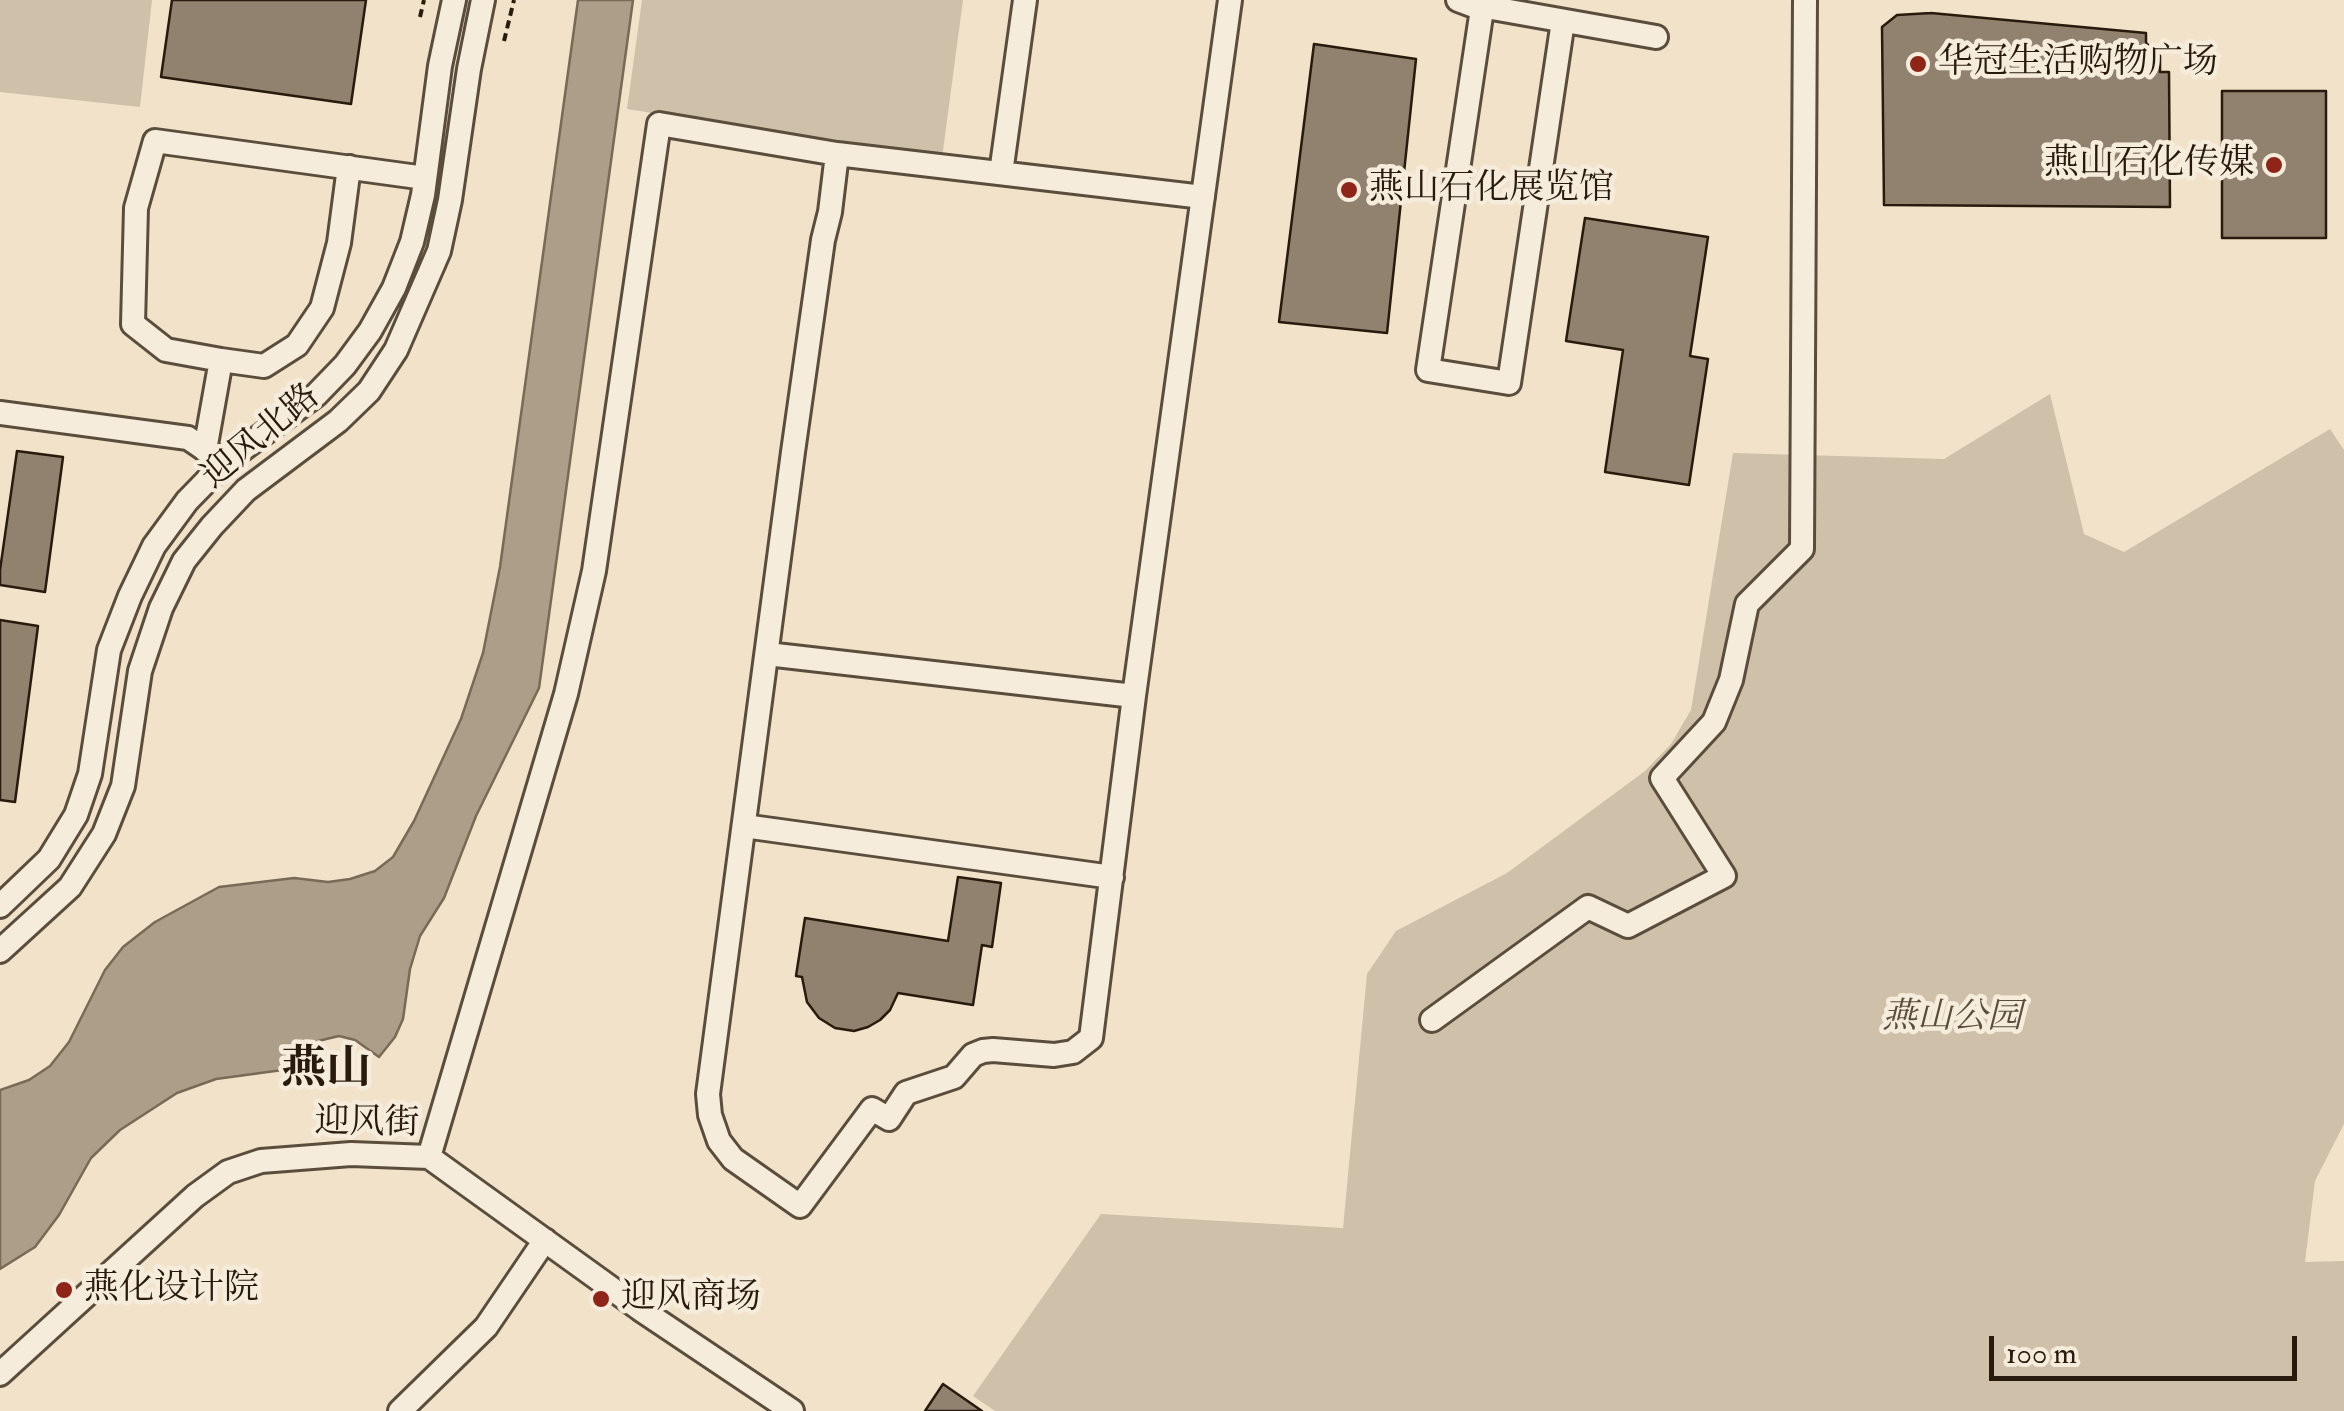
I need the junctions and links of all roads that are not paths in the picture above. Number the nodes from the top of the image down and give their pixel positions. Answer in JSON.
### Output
{"nodes":[{"id":1,"x":454,"y":0,"type":"edge"},
{"id":2,"x":483,"y":0,"type":"edge"},
{"id":3,"x":1025,"y":0,"type":"edge"},
{"id":4,"x":1230,"y":0,"type":"edge"},
{"id":5,"x":1458,"y":0,"type":"edge"},
{"id":6,"x":1805,"y":0,"type":"edge"},
{"id":7,"x":1482,"y":8,"type":"junction"},
{"id":8,"x":1564,"y":21,"type":"junction"},
{"id":9,"x":1656,"y":38,"type":"dead end"},
{"id":10,"x":836,"y":154,"type":"junction"},
{"id":11,"x":349,"y":167,"type":"junction"},
{"id":12,"x":1000,"y":173,"type":"junction"},
{"id":13,"x":425,"y":178,"type":"junction"},
{"id":14,"x":1203,"y":197,"type":"junction"},
{"id":15,"x":222,"y":360,"type":"junction"},
{"id":16,"x":0,"y":413,"type":"edge"},
{"id":17,"x":215,"y":456,"type":"junction"},
{"id":18,"x":246,"y":490,"type":"junction"},
{"id":19,"x":766,"y":654,"type":"junction"},
{"id":20,"x":1134,"y":696,"type":"junction"},
{"id":21,"x":744,"y":826,"type":"junction"},
{"id":22,"x":1112,"y":877,"type":"junction"},
{"id":23,"x":0,"y":907,"type":"edge"},
{"id":24,"x":44,"y":913,"type":"junction"},
{"id":25,"x":0,"y":951,"type":"edge"},
{"id":26,"x":1432,"y":1020,"type":"dead end"},
{"id":27,"x":429,"y":1157,"type":"junction"},
{"id":28,"x":545,"y":1240,"type":"junction"},
{"id":29,"x":0,"y":1374,"type":"edge"},
{"id":30,"x":400,"y":1411,"type":"edge"},
{"id":31,"x":792,"y":1411,"type":"edge"}],
"edges":[{"from":1,"to":13,"type":"street","name":"迎风北路"},
{"from":2,"to":18,"type":"street","name":"迎风北路"},
{"from":3,"to":12,"type":"street"},
{"from":4,"to":14,"type":"street"},
{"from":5,"to":7,"type":"street"},
{"from":6,"to":26,"type":"street"},
{"from":7,"to":8,"type":"street"},
{"from":7,"to":8,"type":"street"},
{"from":8,"to":9,"type":"street"},
{"from":10,"to":12,"type":"street"},
{"from":10,"to":19,"type":"street"},
{"from":10,"to":27,"type":"street"},
{"from":11,"to":13,"type":"street"},
{"from":11,"to":15,"type":"street"},
{"from":11,"to":15,"type":"street"},
{"from":12,"to":14,"type":"street"},
{"from":13,"to":17,"type":"street","name":"迎风北路"},
{"from":14,"to":20,"type":"street"},
{"from":15,"to":17,"type":"street"},
{"from":16,"to":17,"type":"street"},
{"from":17,"to":18,"type":"street"},
{"from":17,"to":23,"type":"street","name":"迎风北路"},
{"from":18,"to":24,"type":"street","name":"迎风北路"},
{"from":19,"to":20,"type":"street"},
{"from":19,"to":21,"type":"street"},
{"from":20,"to":22,"type":"street"},
{"from":21,"to":22,"type":"street"},
{"from":21,"to":22,"type":"street"},
{"from":23,"to":24,"type":"street"},
{"from":24,"to":25,"type":"street","name":"迎风北路"},
{"from":27,"to":28,"type":"street","name":"迎风街"},
{"from":27,"to":29,"type":"street","name":"迎风街"},
{"from":28,"to":30,"type":"street"},
{"from":28,"to":31,"type":"street","name":"迎风街"}]}
